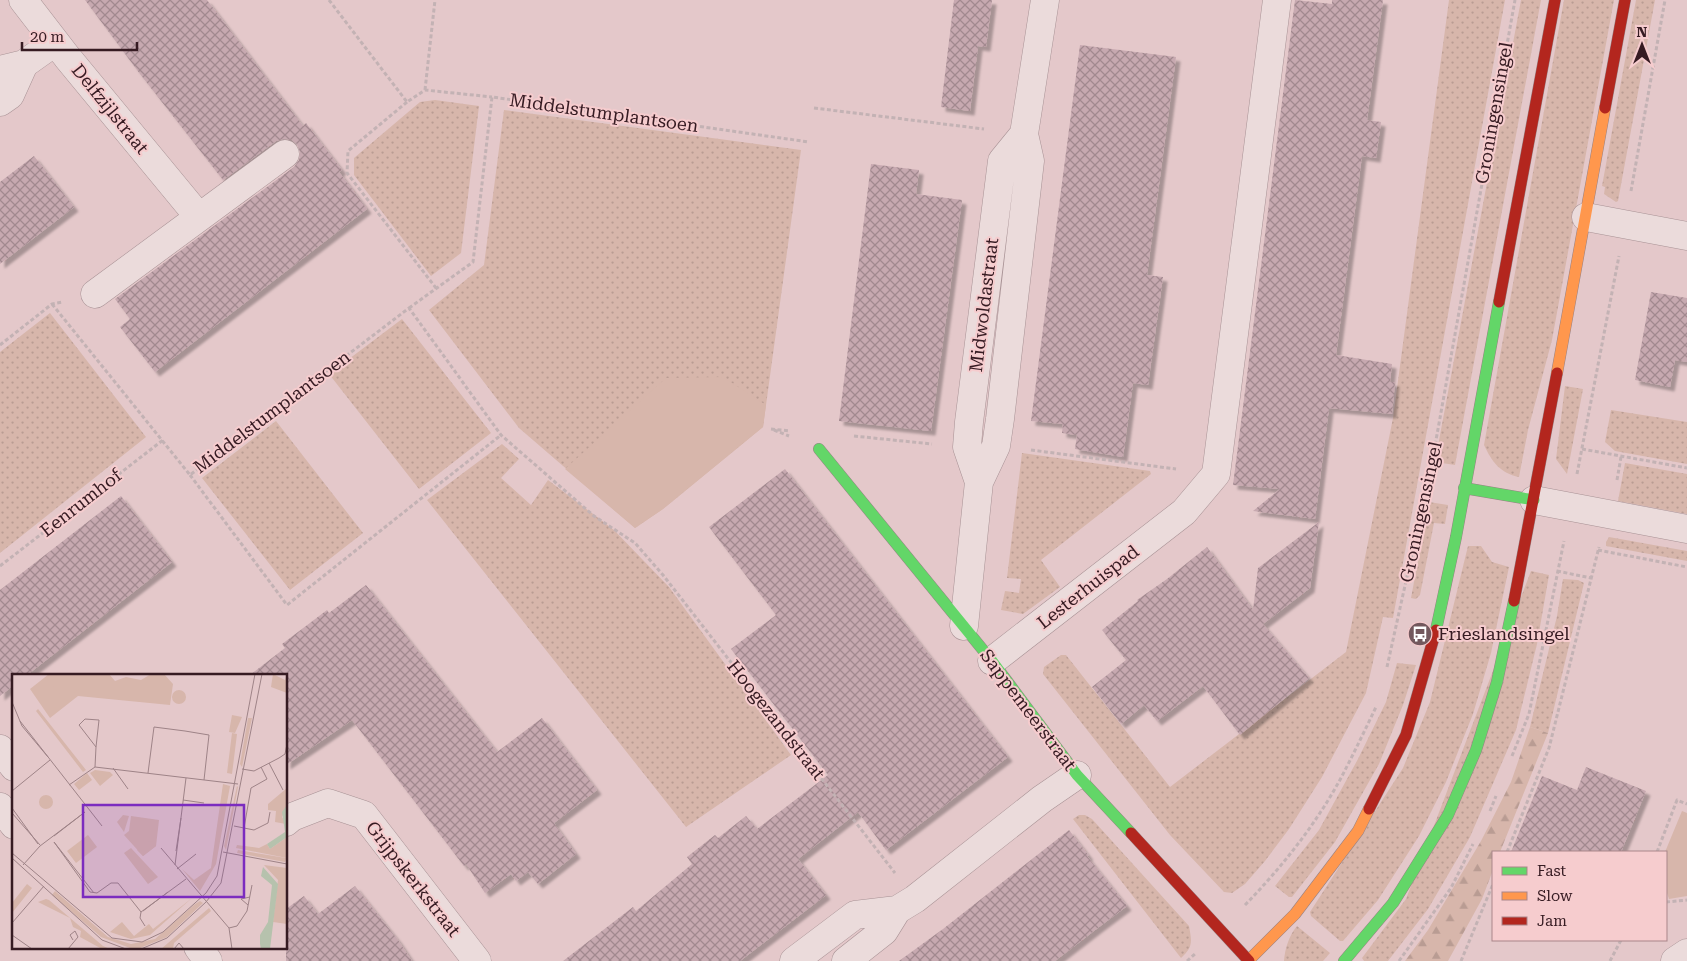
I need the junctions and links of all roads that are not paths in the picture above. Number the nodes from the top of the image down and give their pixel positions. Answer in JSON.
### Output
{"nodes":[{"id":1,"x":23,"y":0,"type":"edge"},
{"id":2,"x":1045,"y":0,"type":"edge"},
{"id":3,"x":1276,"y":0,"type":"edge"},
{"id":4,"x":1555,"y":0,"type":"edge"},
{"id":5,"x":1625,"y":0,"type":"edge"},
{"id":6,"x":55,"y":42,"type":"junction"},
{"id":7,"x":12,"y":67,"type":"edge"},
{"id":8,"x":0,"y":102,"type":"edge"},
{"id":9,"x":285,"y":154,"type":"dead end"},
{"id":10,"x":199,"y":217,"type":"junction"},
{"id":11,"x":1586,"y":217,"type":"junction"},
{"id":12,"x":1687,"y":236,"type":"edge"},
{"id":13,"x":95,"y":294,"type":"dead end"},
{"id":14,"x":819,"y":449,"type":"dead end"},
{"id":15,"x":1464,"y":488,"type":"junction"},
{"id":16,"x":1534,"y":500,"type":"junction"},
{"id":17,"x":1687,"y":529,"type":"edge"},
{"id":18,"x":964,"y":626,"type":"junction"},
{"id":19,"x":992,"y":661,"type":"junction"},
{"id":20,"x":0,"y":749,"type":"edge"},
{"id":21,"x":12,"y":764,"type":"edge"},
{"id":22,"x":1077,"y":775,"type":"junction"},
{"id":23,"x":0,"y":807,"type":"edge"},
{"id":24,"x":288,"y":820,"type":"edge"},
{"id":25,"x":12,"y":822,"type":"edge"},
{"id":26,"x":906,"y":904,"type":"junction"},
{"id":27,"x":199,"y":948,"type":"edge"},
{"id":28,"x":1687,"y":953,"type":"edge"},
{"id":29,"x":208,"y":961,"type":"edge"},
{"id":30,"x":478,"y":961,"type":"edge"},
{"id":31,"x":794,"y":961,"type":"edge"},
{"id":32,"x":846,"y":961,"type":"edge"},
{"id":33,"x":1248,"y":961,"type":"edge"},
{"id":34,"x":1344,"y":961,"type":"edge"},
{"id":35,"x":1675,"y":961,"type":"edge"}],
"edges":[{"from":1,"to":6,"type":"street","name":"Delfzijlstraat"},
{"from":2,"to":18,"type":"street","name":"Midwoldastraat"},
{"from":3,"to":19,"type":"street","name":"Lesterhuispad"},
{"from":4,"to":15,"type":"street","name":"Groningensingel"},
{"from":5,"to":11,"type":"street"},
{"from":6,"to":7,"type":"street"},
{"from":6,"to":10,"type":"street","name":"Delfzijlstraat"},
{"from":7,"to":8,"type":"street"},
{"from":9,"to":10,"type":"street"},
{"from":10,"to":13,"type":"street"},
{"from":11,"to":12,"type":"street"},
{"from":11,"to":16,"type":"street"},
{"from":14,"to":18,"type":"street","name":"Sappemeerstraat"},
{"from":15,"to":16,"type":"street"},
{"from":15,"to":33,"type":"street","name":"Groningensingel"},
{"from":16,"to":17,"type":"street"},
{"from":16,"to":34,"type":"street"},
{"from":18,"to":19,"type":"street","name":"Sappemeerstraat"},
{"from":19,"to":22,"type":"street","name":"Sappemeerstraat"},
{"from":20,"to":21,"type":"street"},
{"from":22,"to":26,"type":"street"},
{"from":22,"to":33,"type":"street","name":"Sappemeerstraat"},
{"from":23,"to":25,"type":"street"},
{"from":24,"to":30,"type":"street","name":"Grijpskerkstraat"},
{"from":26,"to":31,"type":"street"},
{"from":26,"to":32,"type":"street"},
{"from":27,"to":29,"type":"street"},
{"from":28,"to":35,"type":"street"}]}
